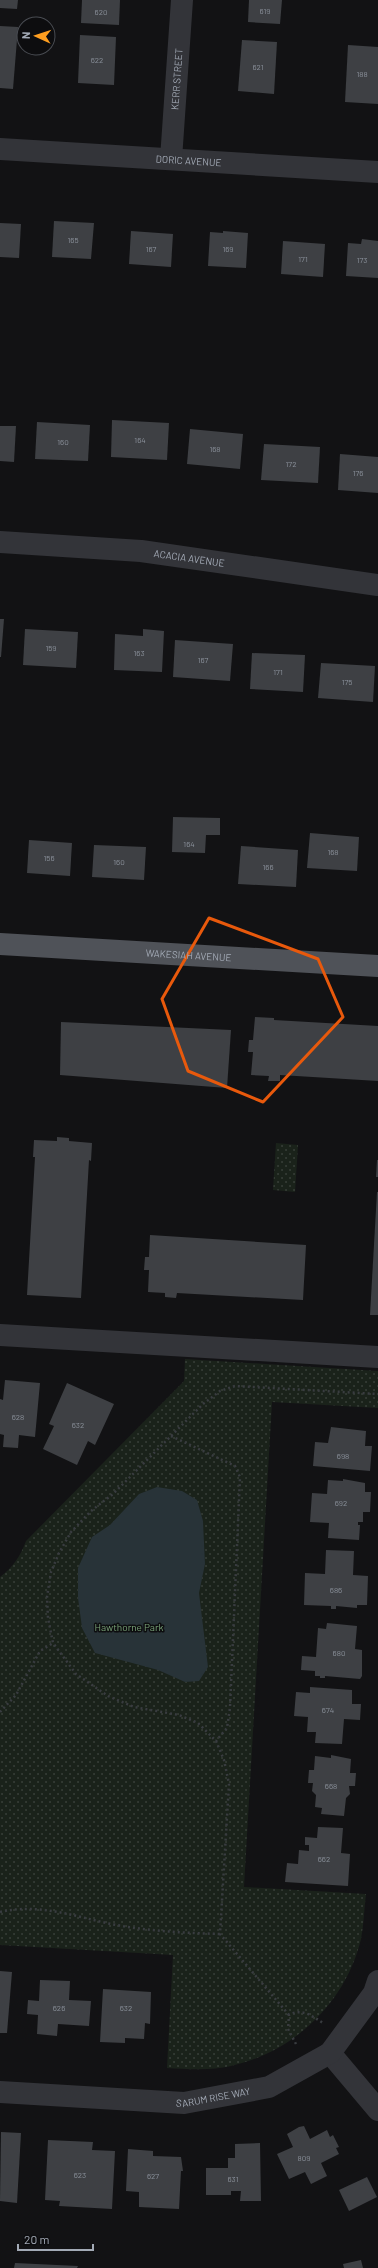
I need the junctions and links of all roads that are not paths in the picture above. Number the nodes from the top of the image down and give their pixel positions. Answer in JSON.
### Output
{"nodes":[{"id":1,"x":182,"y":0,"type":"edge"},
{"id":2,"x":0,"y":149,"type":"edge"},
{"id":3,"x":171,"y":159,"type":"junction"},
{"id":4,"x":378,"y":172,"type":"edge"},
{"id":5,"x":0,"y":542,"type":"edge"},
{"id":6,"x":378,"y":585,"type":"edge"},
{"id":7,"x":0,"y":944,"type":"edge"},
{"id":8,"x":378,"y":966,"type":"edge"},
{"id":9,"x":0,"y":1335,"type":"edge"},
{"id":10,"x":378,"y":1357,"type":"edge"},
{"id":11,"x":378,"y":1981,"type":"edge"},
{"id":12,"x":336,"y":2045,"type":"junction"},
{"id":13,"x":0,"y":2092,"type":"edge"},
{"id":14,"x":378,"y":2110,"type":"edge"}],
"edges":[{"from":1,"to":3,"type":"street","name":"KERR STREET"},
{"from":2,"to":3,"type":"street","name":"DORIC AVENUE"},
{"from":3,"to":4,"type":"street","name":"DORIC AVENUE"},
{"from":5,"to":6,"type":"street","name":"ACACIA AVENUE"},
{"from":7,"to":8,"type":"main road","name":"WAKESIAH AVENUE"},
{"from":9,"to":10,"type":"street"},
{"from":11,"to":12,"type":"street","name":"SARUM RISE WAY"},
{"from":12,"to":13,"type":"street","name":"SARUM RISE WAY"},
{"from":12,"to":14,"type":"street"}]}
